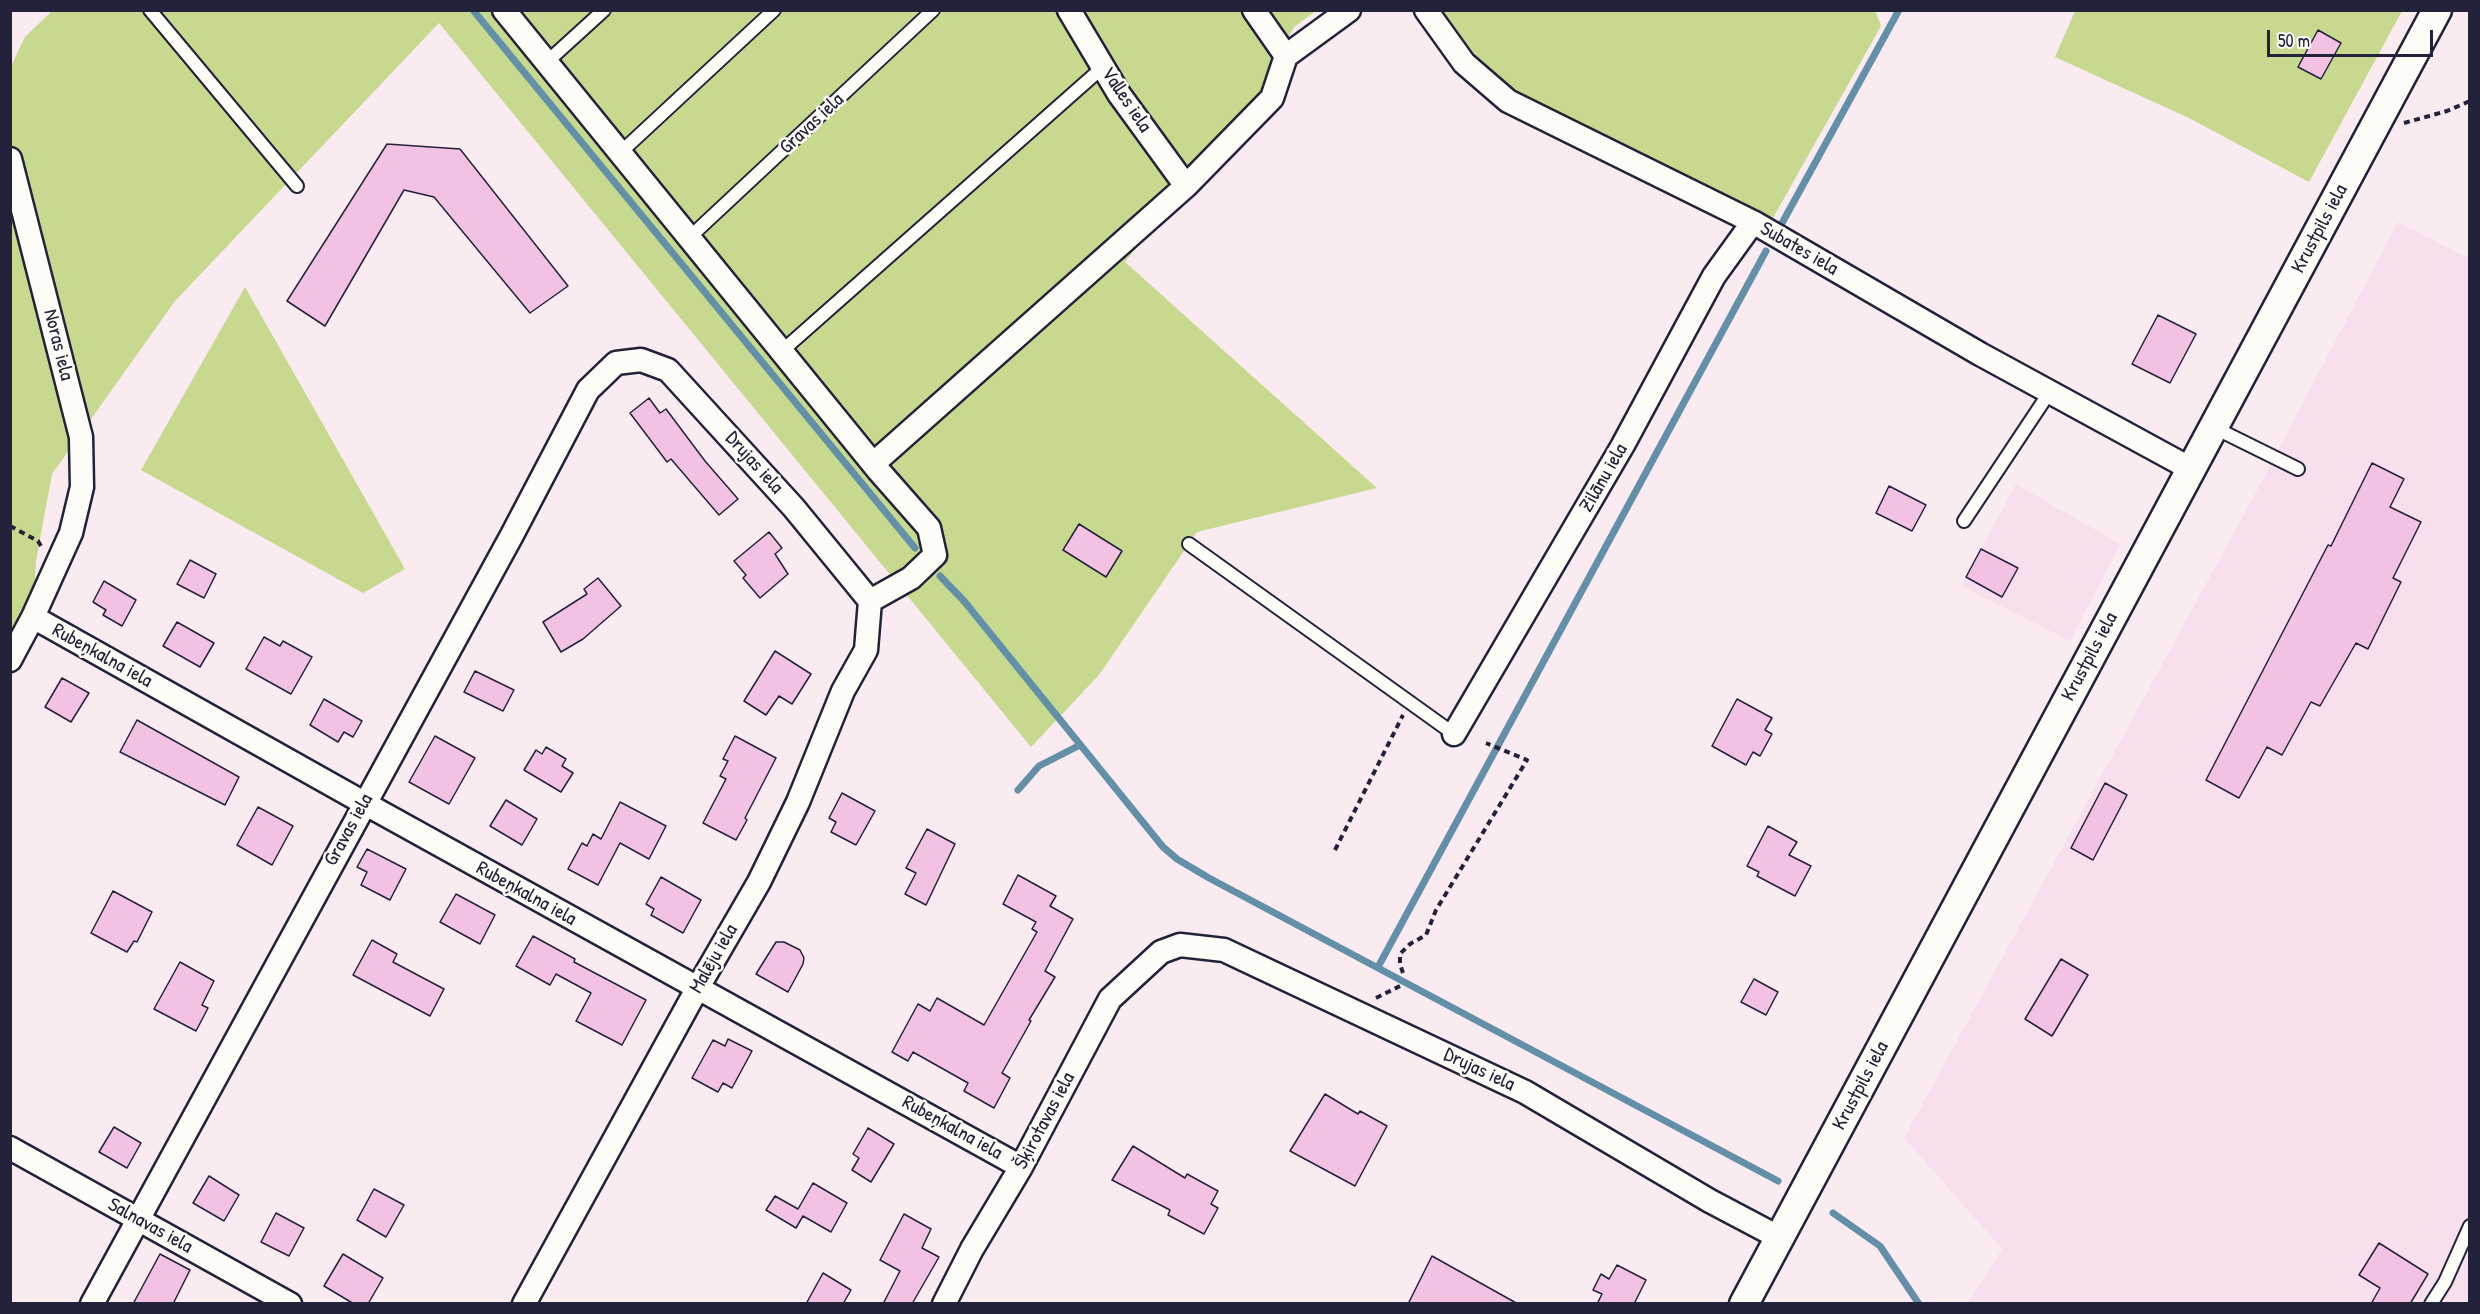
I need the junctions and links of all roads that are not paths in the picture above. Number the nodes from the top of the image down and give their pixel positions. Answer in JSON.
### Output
{"nodes":[{"id":1,"x":150,"y":10,"type":"edge"},
{"id":2,"x":504,"y":10,"type":"edge"},
{"id":3,"x":604,"y":10,"type":"edge"},
{"id":4,"x":774,"y":10,"type":"edge"},
{"id":5,"x":933,"y":10,"type":"edge"},
{"id":6,"x":1070,"y":10,"type":"edge"},
{"id":7,"x":1254,"y":10,"type":"edge"},
{"id":8,"x":1348,"y":10,"type":"edge"},
{"id":9,"x":1426,"y":10,"type":"edge"},
{"id":10,"x":2437,"y":10,"type":"edge"},
{"id":11,"x":1286,"y":56,"type":"junction"},
{"id":12,"x":548,"y":61,"type":"junction"},
{"id":13,"x":1103,"y":67,"type":"junction"},
{"id":14,"x":621,"y":152,"type":"junction"},
{"id":15,"x":10,"y":159,"type":"edge"},
{"id":16,"x":297,"y":186,"type":"dead end"},
{"id":17,"x":1186,"y":186,"type":"junction"},
{"id":18,"x":1753,"y":222,"type":"junction"},
{"id":19,"x":690,"y":237,"type":"junction"},
{"id":20,"x":782,"y":351,"type":"junction"},
{"id":21,"x":616,"y":363,"type":"joint"},
{"id":22,"x":2049,"y":393,"type":"junction"},
{"id":23,"x":2213,"y":426,"type":"junction"},
{"id":24,"x":873,"y":464,"type":"junction"},
{"id":25,"x":2191,"y":469,"type":"junction"},
{"id":26,"x":2298,"y":469,"type":"dead end"},
{"id":27,"x":1964,"y":521,"type":"dead end"},
{"id":28,"x":1190,"y":544,"type":"dead end"},
{"id":29,"x":870,"y":602,"type":"junction"},
{"id":30,"x":33,"y":617,"type":"junction"},
{"id":31,"x":10,"y":660,"type":"edge"},
{"id":32,"x":1454,"y":735,"type":"joint"},
{"id":33,"x":364,"y":803,"type":"junction"},
{"id":34,"x":1161,"y":952,"type":"joint"},
{"id":35,"x":697,"y":989,"type":"junction"},
{"id":36,"x":10,"y":1148,"type":"edge"},
{"id":37,"x":1021,"y":1167,"type":"junction"},
{"id":38,"x":138,"y":1219,"type":"junction"},
{"id":39,"x":2469,"y":1227,"type":"edge"},
{"id":40,"x":1780,"y":1238,"type":"junction"},
{"id":41,"x":92,"y":1304,"type":"edge"},
{"id":42,"x":290,"y":1304,"type":"edge"},
{"id":43,"x":524,"y":1304,"type":"edge"},
{"id":44,"x":944,"y":1304,"type":"edge"},
{"id":45,"x":1744,"y":1304,"type":"edge"},
{"id":46,"x":2431,"y":1304,"type":"edge"}],
"edges":[{"from":1,"to":16,"type":"lane"},
{"from":2,"to":12,"type":"street"},
{"from":3,"to":12,"type":"lane"},
{"from":4,"to":14,"type":"lane"},
{"from":5,"to":19,"type":"lane","name":"Gravas iela"},
{"from":6,"to":13,"type":"street","name":"Valles iela"},
{"from":7,"to":11,"type":"street"},
{"from":8,"to":11,"type":"street"},
{"from":9,"to":18,"type":"street","name":"Subates iela"},
{"from":10,"to":23,"type":"street","name":"Krustpils iela"},
{"from":11,"to":17,"type":"street"},
{"from":12,"to":14,"type":"street"},
{"from":13,"to":17,"type":"street","name":"Valles iela"},
{"from":13,"to":20,"type":"lane"},
{"from":14,"to":19,"type":"street"},
{"from":15,"to":30,"type":"street","name":"Noras iela"},
{"from":17,"to":24,"type":"street"},
{"from":18,"to":22,"type":"street","name":"Subates iela"},
{"from":18,"to":32,"type":"street","name":"Zilānu iela"},
{"from":19,"to":20,"type":"street"},
{"from":20,"to":24,"type":"street"},
{"from":21,"to":29,"type":"street","name":"Drujas iela"},
{"from":21,"to":33,"type":"street","name":"Gravas iela"},
{"from":22,"to":25,"type":"street","name":"Subates iela"},
{"from":22,"to":27,"type":"lane"},
{"from":23,"to":25,"type":"street","name":"Krustpils iela"},
{"from":23,"to":26,"type":"lane"},
{"from":24,"to":29,"type":"street"},
{"from":25,"to":40,"type":"street","name":"Krustpils iela"},
{"from":28,"to":32,"type":"lane"},
{"from":29,"to":35,"type":"street","name":"Malēju iela"},
{"from":30,"to":31,"type":"street","name":"Noras iela"},
{"from":30,"to":33,"type":"street","name":"Rubeņkalna iela"},
{"from":33,"to":35,"type":"street","name":"Rubeņkalna iela"},
{"from":33,"to":38,"type":"street","name":"Gravas iela"},
{"from":34,"to":37,"type":"street","name":"Šķirotavas iela"},
{"from":34,"to":40,"type":"street","name":"Drujas iela"},
{"from":35,"to":37,"type":"street","name":"Rubeņkalna iela"},
{"from":35,"to":43,"type":"street","name":"Malēju iela"},
{"from":36,"to":38,"type":"street","name":"Salnavas iela"},
{"from":37,"to":44,"type":"street","name":"Šķirotavas iela"},
{"from":38,"to":41,"type":"street","name":"Gravas iela"},
{"from":38,"to":42,"type":"street","name":"Salnavas iela"},
{"from":39,"to":46,"type":"lane"},
{"from":40,"to":45,"type":"street","name":"Krustpils iela"}]}
